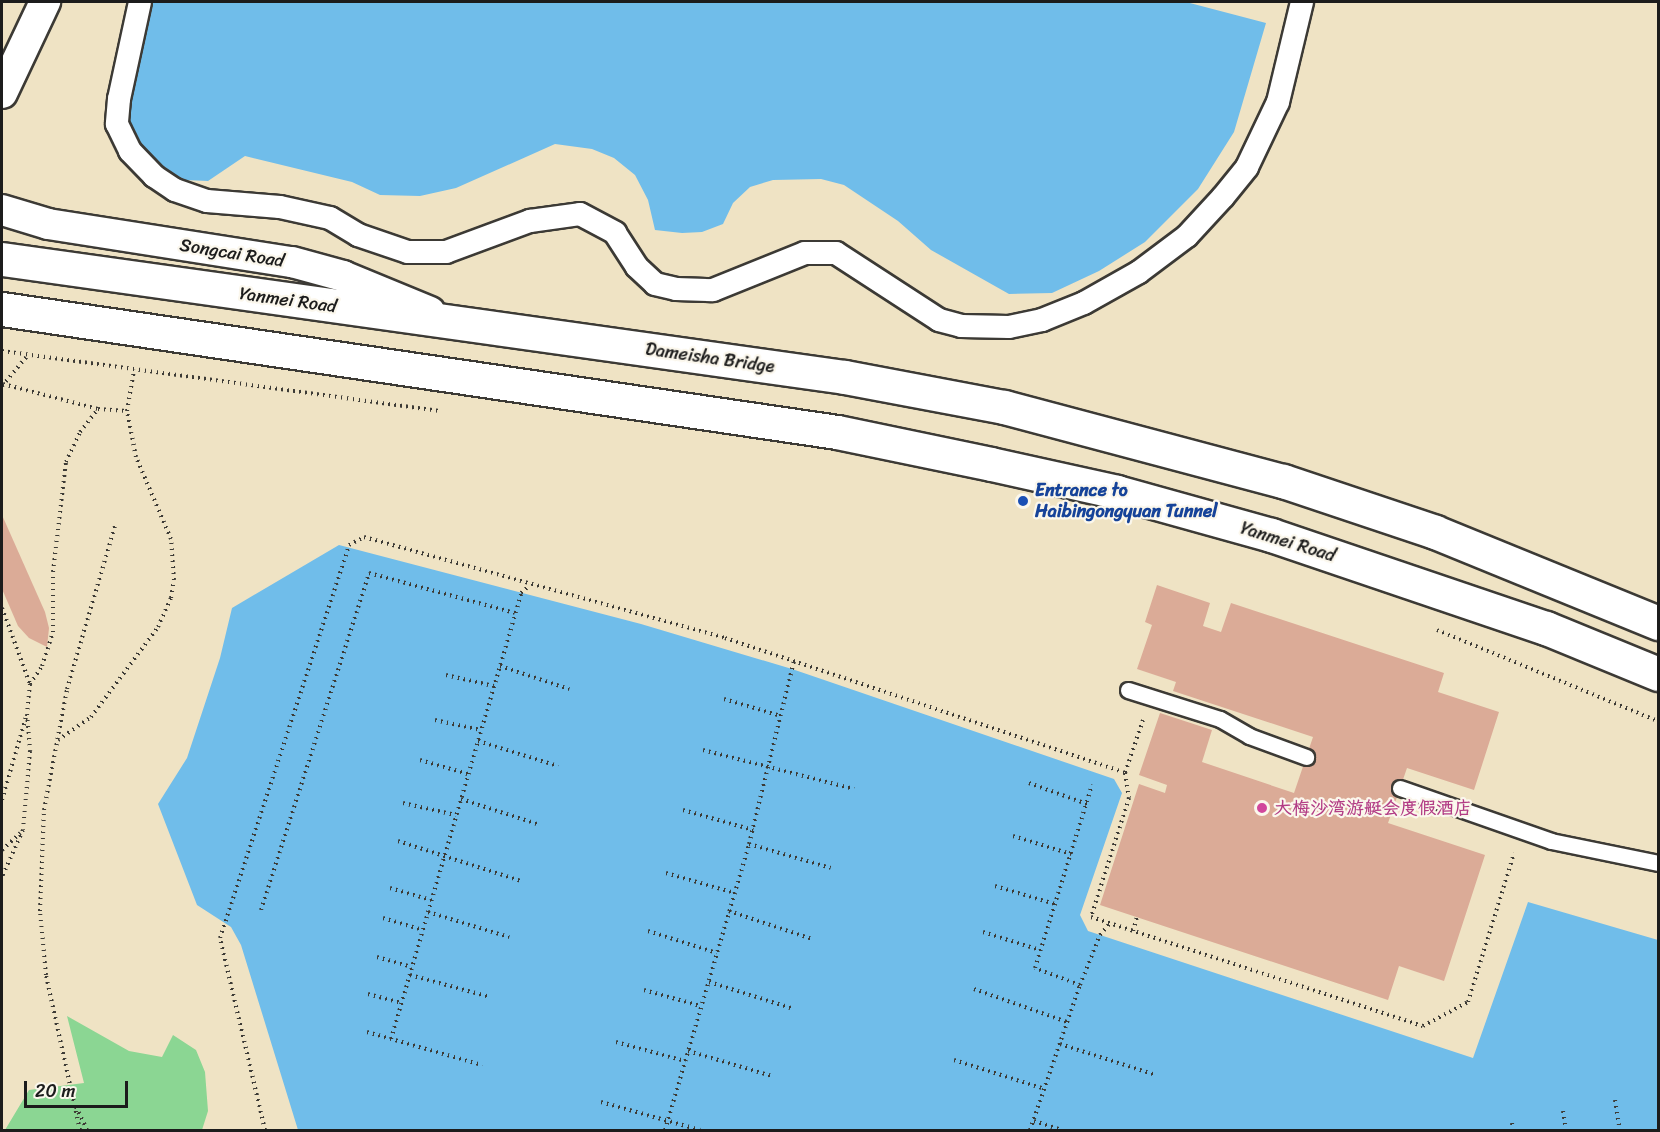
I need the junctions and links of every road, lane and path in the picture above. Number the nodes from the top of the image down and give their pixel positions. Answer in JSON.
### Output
{"nodes":[{"id":1,"x":45,"y":2,"type":"edge"},
{"id":2,"x":140,"y":2,"type":"edge"},
{"id":3,"x":1302,"y":2,"type":"edge"},
{"id":4,"x":2,"y":93,"type":"edge"},
{"id":5,"x":2,"y":210,"type":"edge"},
{"id":6,"x":2,"y":259,"type":"edge"},
{"id":7,"x":2,"y":309,"type":"edge"},
{"id":8,"x":455,"y":323,"type":"junction"},
{"id":9,"x":575,"y":339,"type":"joint"},
{"id":10,"x":2,"y":351,"type":"edge"},
{"id":11,"x":27,"y":356,"type":"junction"},
{"id":12,"x":134,"y":370,"type":"junction"},
{"id":13,"x":2,"y":385,"type":"edge"},
{"id":14,"x":98,"y":409,"type":"junction"},
{"id":15,"x":127,"y":411,"type":"junction"},
{"id":16,"x":449,"y":412,"type":"dead end"},
{"id":17,"x":116,"y":523,"type":"dead end"},
{"id":18,"x":529,"y":585,"type":"junction"},
{"id":19,"x":2,"y":608,"type":"edge"},
{"id":20,"x":515,"y":613,"type":"junction"},
{"id":21,"x":1659,"y":623,"type":"edge"},
{"id":22,"x":1431,"y":628,"type":"dead end"},
{"id":23,"x":794,"y":661,"type":"junction"},
{"id":24,"x":500,"y":666,"type":"junction"},
{"id":25,"x":1659,"y":674,"type":"edge"},
{"id":26,"x":446,"y":675,"type":"dead end"},
{"id":27,"x":30,"y":684,"type":"junction"},
{"id":28,"x":494,"y":686,"type":"junction"},
{"id":29,"x":569,"y":689,"type":"dead end"},
{"id":30,"x":1128,"y":690,"type":"dead end"},
{"id":31,"x":1152,"y":696,"type":"junction"},
{"id":32,"x":724,"y":699,"type":"dead end"},
{"id":33,"x":27,"y":714,"type":"junction"},
{"id":34,"x":781,"y":716,"type":"junction"},
{"id":35,"x":435,"y":720,"type":"dead end"},
{"id":36,"x":1659,"y":721,"type":"edge"},
{"id":37,"x":481,"y":730,"type":"junction"},
{"id":38,"x":57,"y":741,"type":"junction"},
{"id":39,"x":478,"y":741,"type":"junction"},
{"id":40,"x":703,"y":750,"type":"dead end"},
{"id":41,"x":1306,"y":757,"type":"dead end"},
{"id":42,"x":420,"y":760,"type":"dead end"},
{"id":43,"x":558,"y":766,"type":"dead end"},
{"id":44,"x":769,"y":766,"type":"junction"},
{"id":45,"x":1125,"y":773,"type":"junction"},
{"id":46,"x":468,"y":774,"type":"junction"},
{"id":47,"x":1029,"y":783,"type":"dead end"},
{"id":48,"x":1092,"y":785,"type":"dead end"},
{"id":49,"x":1400,"y":788,"type":"dead end"},
{"id":50,"x":854,"y":789,"type":"dead end"},
{"id":51,"x":461,"y":799,"type":"junction"},
{"id":52,"x":2,"y":800,"type":"edge"},
{"id":53,"x":403,"y":803,"type":"dead end"},
{"id":54,"x":1087,"y":804,"type":"junction"},
{"id":55,"x":683,"y":810,"type":"dead end"},
{"id":56,"x":456,"y":815,"type":"junction"},
{"id":57,"x":540,"y":825,"type":"dead end"},
{"id":58,"x":23,"y":830,"type":"junction"},
{"id":59,"x":753,"y":830,"type":"junction"},
{"id":60,"x":1521,"y":830,"type":"junction"},
{"id":61,"x":1013,"y":836,"type":"dead end"},
{"id":62,"x":398,"y":841,"type":"dead end"},
{"id":63,"x":749,"y":844,"type":"junction"},
{"id":64,"x":2,"y":850,"type":"edge"},
{"id":65,"x":1071,"y":854,"type":"junction"},
{"id":66,"x":444,"y":855,"type":"junction"},
{"id":67,"x":1659,"y":863,"type":"edge"},
{"id":68,"x":831,"y":868,"type":"dead end"},
{"id":69,"x":666,"y":873,"type":"dead end"},
{"id":70,"x":2,"y":877,"type":"edge"},
{"id":71,"x":521,"y":881,"type":"dead end"},
{"id":72,"x":995,"y":886,"type":"dead end"},
{"id":73,"x":390,"y":888,"type":"dead end"},
{"id":74,"x":735,"y":893,"type":"junction"},
{"id":75,"x":431,"y":900,"type":"junction"},
{"id":76,"x":1055,"y":904,"type":"junction"},
{"id":77,"x":261,"y":910,"type":"dead end"},
{"id":78,"x":729,"y":911,"type":"junction"},
{"id":79,"x":428,"y":912,"type":"junction"},
{"id":80,"x":1137,"y":917,"type":"dead end"},
{"id":81,"x":383,"y":918,"type":"dead end"},
{"id":82,"x":1110,"y":923,"type":"junction"},
{"id":83,"x":423,"y":930,"type":"junction"},
{"id":84,"x":648,"y":931,"type":"dead end"},
{"id":85,"x":1133,"y":931,"type":"junction"},
{"id":86,"x":983,"y":932,"type":"dead end"},
{"id":87,"x":509,"y":937,"type":"dead end"},
{"id":88,"x":812,"y":939,"type":"dead end"},
{"id":89,"x":1040,"y":950,"type":"junction"},
{"id":90,"x":717,"y":953,"type":"junction"},
{"id":91,"x":377,"y":957,"type":"dead end"},
{"id":92,"x":411,"y":967,"type":"junction"},
{"id":93,"x":410,"y":975,"type":"junction"},
{"id":94,"x":709,"y":982,"type":"junction"},
{"id":95,"x":1080,"y":985,"type":"junction"},
{"id":96,"x":974,"y":989,"type":"dead end"},
{"id":97,"x":644,"y":990,"type":"dead end"},
{"id":98,"x":368,"y":994,"type":"dead end"},
{"id":99,"x":490,"y":997,"type":"dead end"},
{"id":100,"x":401,"y":1003,"type":"junction"},
{"id":101,"x":701,"y":1006,"type":"junction"},
{"id":102,"x":791,"y":1008,"type":"dead end"},
{"id":103,"x":1067,"y":1022,"type":"junction"},
{"id":104,"x":367,"y":1032,"type":"dead end"},
{"id":105,"x":391,"y":1039,"type":"junction"},
{"id":106,"x":616,"y":1042,"type":"dead end"},
{"id":107,"x":1060,"y":1044,"type":"junction"},
{"id":108,"x":688,"y":1051,"type":"junction"},
{"id":109,"x":954,"y":1060,"type":"dead end"},
{"id":110,"x":685,"y":1061,"type":"junction"},
{"id":111,"x":482,"y":1065,"type":"dead end"},
{"id":112,"x":1156,"y":1075,"type":"dead end"},
{"id":113,"x":772,"y":1076,"type":"dead end"},
{"id":114,"x":1044,"y":1089,"type":"junction"},
{"id":115,"x":72,"y":1098,"type":"junction"},
{"id":116,"x":1616,"y":1100,"type":"dead end"},
{"id":117,"x":601,"y":1102,"type":"dead end"},
{"id":118,"x":1563,"y":1111,"type":"dead end"},
{"id":119,"x":668,"y":1121,"type":"junction"},
{"id":120,"x":1034,"y":1121,"type":"junction"},
{"id":121,"x":1512,"y":1123,"type":"dead end"},
{"id":122,"x":80,"y":1131,"type":"edge"},
{"id":123,"x":87,"y":1131,"type":"edge"},
{"id":124,"x":265,"y":1131,"type":"edge"},
{"id":125,"x":665,"y":1131,"type":"edge"},
{"id":126,"x":700,"y":1131,"type":"edge"},
{"id":127,"x":1030,"y":1131,"type":"edge"},
{"id":128,"x":1062,"y":1131,"type":"edge"},
{"id":129,"x":1513,"y":1131,"type":"edge"},
{"id":130,"x":1566,"y":1131,"type":"edge"},
{"id":131,"x":1620,"y":1131,"type":"edge"}],
"edges":[{"from":1,"to":4,"type":"street"},
{"from":2,"to":3,"type":"street"},
{"from":5,"to":8,"type":"street","name":"Songcai Road"},
{"from":6,"to":8,"type":"main road","name":"Yanmei Road"},
{"from":7,"to":25,"type":"main road","name":"Yanmei Road"},
{"from":8,"to":9,"type":"main road","name":"Yanmei Road"},
{"from":9,"to":21,"type":"main road","name":"Dameisha Bridge"},
{"from":10,"to":11,"type":"path"},
{"from":11,"to":12,"type":"path"},
{"from":11,"to":13,"type":"path"},
{"from":12,"to":15,"type":"path"},
{"from":12,"to":16,"type":"path"},
{"from":13,"to":14,"type":"path"},
{"from":14,"to":15,"type":"path"},
{"from":14,"to":27,"type":"path"},
{"from":15,"to":38,"type":"path"},
{"from":17,"to":38,"type":"path"},
{"from":18,"to":20,"type":"path"},
{"from":18,"to":23,"type":"path"},
{"from":18,"to":124,"type":"path"},
{"from":19,"to":27,"type":"path"},
{"from":20,"to":24,"type":"path"},
{"from":20,"to":77,"type":"path"},
{"from":22,"to":36,"type":"path"},
{"from":23,"to":34,"type":"path"},
{"from":23,"to":45,"type":"path"},
{"from":24,"to":28,"type":"path"},
{"from":24,"to":29,"type":"path"},
{"from":26,"to":28,"type":"path"},
{"from":27,"to":33,"type":"path"},
{"from":28,"to":37,"type":"path"},
{"from":30,"to":31,"type":"lane"},
{"from":31,"to":41,"type":"lane"},
{"from":31,"to":45,"type":"path"},
{"from":32,"to":34,"type":"path"},
{"from":33,"to":52,"type":"path"},
{"from":33,"to":58,"type":"path"},
{"from":34,"to":44,"type":"path"},
{"from":35,"to":37,"type":"path"},
{"from":37,"to":39,"type":"path"},
{"from":38,"to":115,"type":"path"},
{"from":39,"to":43,"type":"path"},
{"from":39,"to":46,"type":"path"},
{"from":40,"to":44,"type":"path"},
{"from":42,"to":46,"type":"path"},
{"from":44,"to":50,"type":"path"},
{"from":44,"to":59,"type":"path"},
{"from":45,"to":82,"type":"path"},
{"from":46,"to":51,"type":"path"},
{"from":47,"to":54,"type":"path"},
{"from":48,"to":54,"type":"path"},
{"from":49,"to":60,"type":"lane"},
{"from":51,"to":56,"type":"path"},
{"from":51,"to":57,"type":"path"},
{"from":53,"to":56,"type":"path"},
{"from":54,"to":65,"type":"path"},
{"from":55,"to":59,"type":"path"},
{"from":56,"to":66,"type":"path"},
{"from":58,"to":64,"type":"path"},
{"from":58,"to":70,"type":"path"},
{"from":59,"to":63,"type":"path"},
{"from":60,"to":67,"type":"lane"},
{"from":60,"to":85,"type":"path"},
{"from":61,"to":65,"type":"path"},
{"from":62,"to":66,"type":"path"},
{"from":63,"to":68,"type":"path"},
{"from":63,"to":74,"type":"path"},
{"from":65,"to":76,"type":"path"},
{"from":66,"to":71,"type":"path"},
{"from":66,"to":75,"type":"path"},
{"from":69,"to":74,"type":"path"},
{"from":72,"to":76,"type":"path"},
{"from":73,"to":75,"type":"path"},
{"from":74,"to":78,"type":"path"},
{"from":75,"to":79,"type":"path"},
{"from":76,"to":89,"type":"path"},
{"from":78,"to":88,"type":"path"},
{"from":78,"to":90,"type":"path"},
{"from":79,"to":83,"type":"path"},
{"from":79,"to":87,"type":"path"},
{"from":80,"to":85,"type":"path"},
{"from":81,"to":83,"type":"path"},
{"from":82,"to":85,"type":"path"},
{"from":82,"to":95,"type":"path"},
{"from":83,"to":92,"type":"path"},
{"from":84,"to":90,"type":"path"},
{"from":86,"to":89,"type":"path"},
{"from":89,"to":95,"type":"path"},
{"from":90,"to":94,"type":"path"},
{"from":91,"to":92,"type":"path"},
{"from":92,"to":93,"type":"path"},
{"from":93,"to":99,"type":"path"},
{"from":93,"to":100,"type":"path"},
{"from":94,"to":101,"type":"path"},
{"from":94,"to":102,"type":"path"},
{"from":95,"to":103,"type":"path"},
{"from":96,"to":103,"type":"path"},
{"from":97,"to":101,"type":"path"},
{"from":98,"to":100,"type":"path"},
{"from":100,"to":105,"type":"path"},
{"from":101,"to":108,"type":"path"},
{"from":103,"to":107,"type":"path"},
{"from":104,"to":105,"type":"path"},
{"from":105,"to":111,"type":"path"},
{"from":106,"to":110,"type":"path"},
{"from":107,"to":112,"type":"path"},
{"from":107,"to":114,"type":"path"},
{"from":108,"to":110,"type":"path"},
{"from":108,"to":113,"type":"path"},
{"from":109,"to":114,"type":"path"},
{"from":110,"to":119,"type":"path"},
{"from":114,"to":120,"type":"path"},
{"from":115,"to":122,"type":"path"},
{"from":115,"to":123,"type":"path"},
{"from":116,"to":131,"type":"path"},
{"from":117,"to":119,"type":"path"},
{"from":118,"to":130,"type":"path"},
{"from":119,"to":125,"type":"path"},
{"from":119,"to":126,"type":"path"},
{"from":120,"to":127,"type":"path"},
{"from":120,"to":128,"type":"path"},
{"from":121,"to":129,"type":"path"}]}
